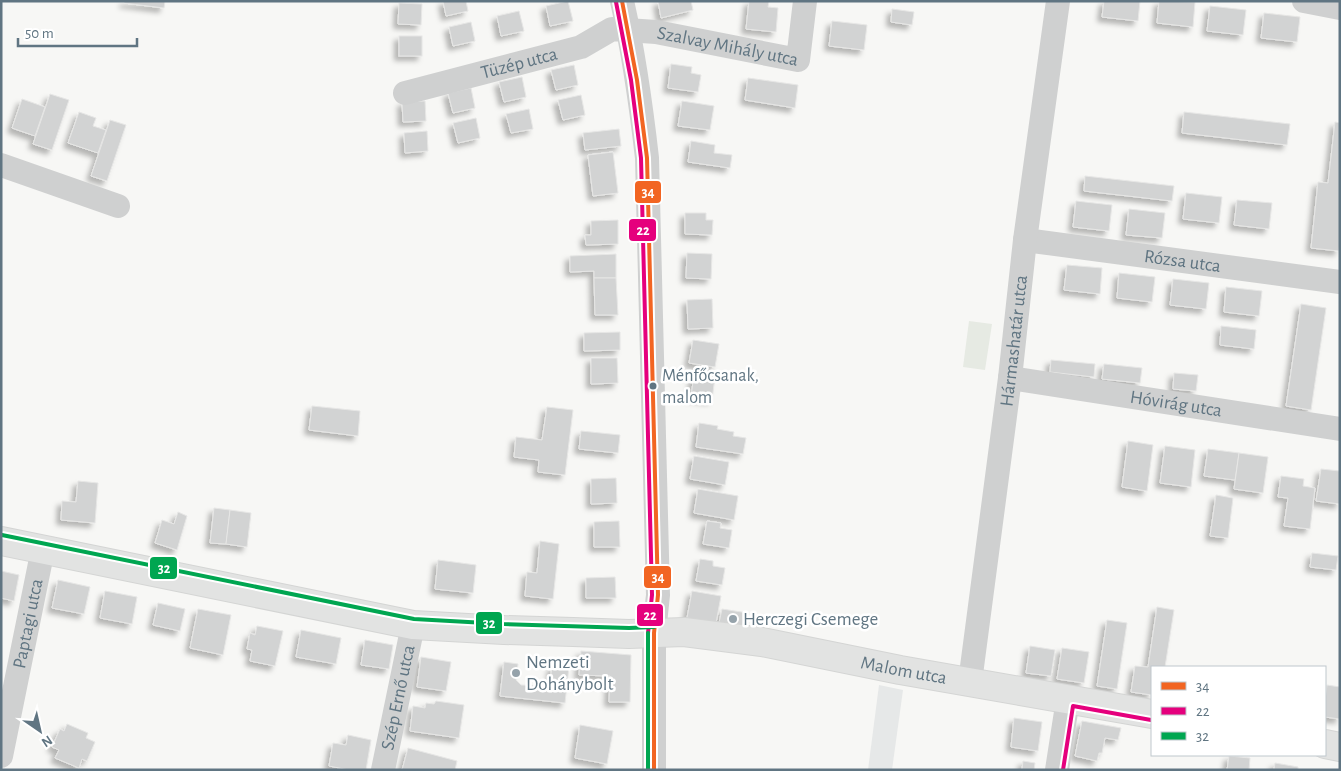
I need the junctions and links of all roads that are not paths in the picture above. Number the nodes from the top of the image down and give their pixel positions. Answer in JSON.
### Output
{"nodes":[{"id":1,"x":622,"y":1,"type":"edge"},
{"id":2,"x":805,"y":1,"type":"edge"},
{"id":3,"x":1058,"y":1,"type":"edge"},
{"id":4,"x":1304,"y":1,"type":"edge"},
{"id":5,"x":1340,"y":8,"type":"edge"},
{"id":6,"x":628,"y":30,"type":"junction"},
{"id":7,"x":405,"y":93,"type":"dead end"},
{"id":8,"x":1,"y":165,"type":"edge"},
{"id":9,"x":118,"y":206,"type":"dead end"},
{"id":10,"x":1025,"y":240,"type":"junction"},
{"id":11,"x":1340,"y":282,"type":"edge"},
{"id":12,"x":1010,"y":378,"type":"junction"},
{"id":13,"x":1340,"y":429,"type":"edge"},
{"id":14,"x":1,"y":542,"type":"edge"},
{"id":15,"x":43,"y":549,"type":"junction"},
{"id":16,"x":413,"y":625,"type":"junction"},
{"id":17,"x":654,"y":633,"type":"junction"},
{"id":18,"x":970,"y":682,"type":"junction"},
{"id":19,"x":1068,"y":699,"type":"junction"},
{"id":20,"x":1151,"y":714,"type":"edge"},
{"id":21,"x":1326,"y":744,"type":"edge"},
{"id":22,"x":1340,"y":747,"type":"edge"},
{"id":23,"x":1,"y":756,"type":"edge"},
{"id":24,"x":383,"y":770,"type":"edge"},
{"id":25,"x":654,"y":770,"type":"edge"},
{"id":26,"x":1057,"y":770,"type":"edge"}],
"edges":[{"from":1,"to":6,"type":"street"},
{"from":2,"to":6,"type":"street","name":"Szalvay Mihály utca"},
{"from":3,"to":10,"type":"street","name":"Hármashatár utca"},
{"from":4,"to":5,"type":"street"},
{"from":6,"to":7,"type":"street","name":"Tüzép utca"},
{"from":6,"to":17,"type":"street"},
{"from":8,"to":9,"type":"street"},
{"from":10,"to":11,"type":"street","name":"Rózsa utca"},
{"from":10,"to":12,"type":"street","name":"Hármashatár utca"},
{"from":12,"to":13,"type":"street","name":"Hóvirág utca"},
{"from":12,"to":18,"type":"street","name":"Hármashatár utca"},
{"from":14,"to":15,"type":"main road","name":"Malom utca"},
{"from":15,"to":16,"type":"main road","name":"Malom utca"},
{"from":15,"to":23,"type":"street","name":"Paptagi utca"},
{"from":16,"to":17,"type":"main road","name":"Malom utca"},
{"from":16,"to":24,"type":"street","name":"Szép Ernő utca"},
{"from":17,"to":18,"type":"main road","name":"Malom utca"},
{"from":17,"to":25,"type":"street"},
{"from":18,"to":19,"type":"main road","name":"Malom utca"},
{"from":19,"to":20,"type":"main road","name":"Malom utca"},
{"from":19,"to":26,"type":"street"},
{"from":21,"to":22,"type":"main road"}]}
